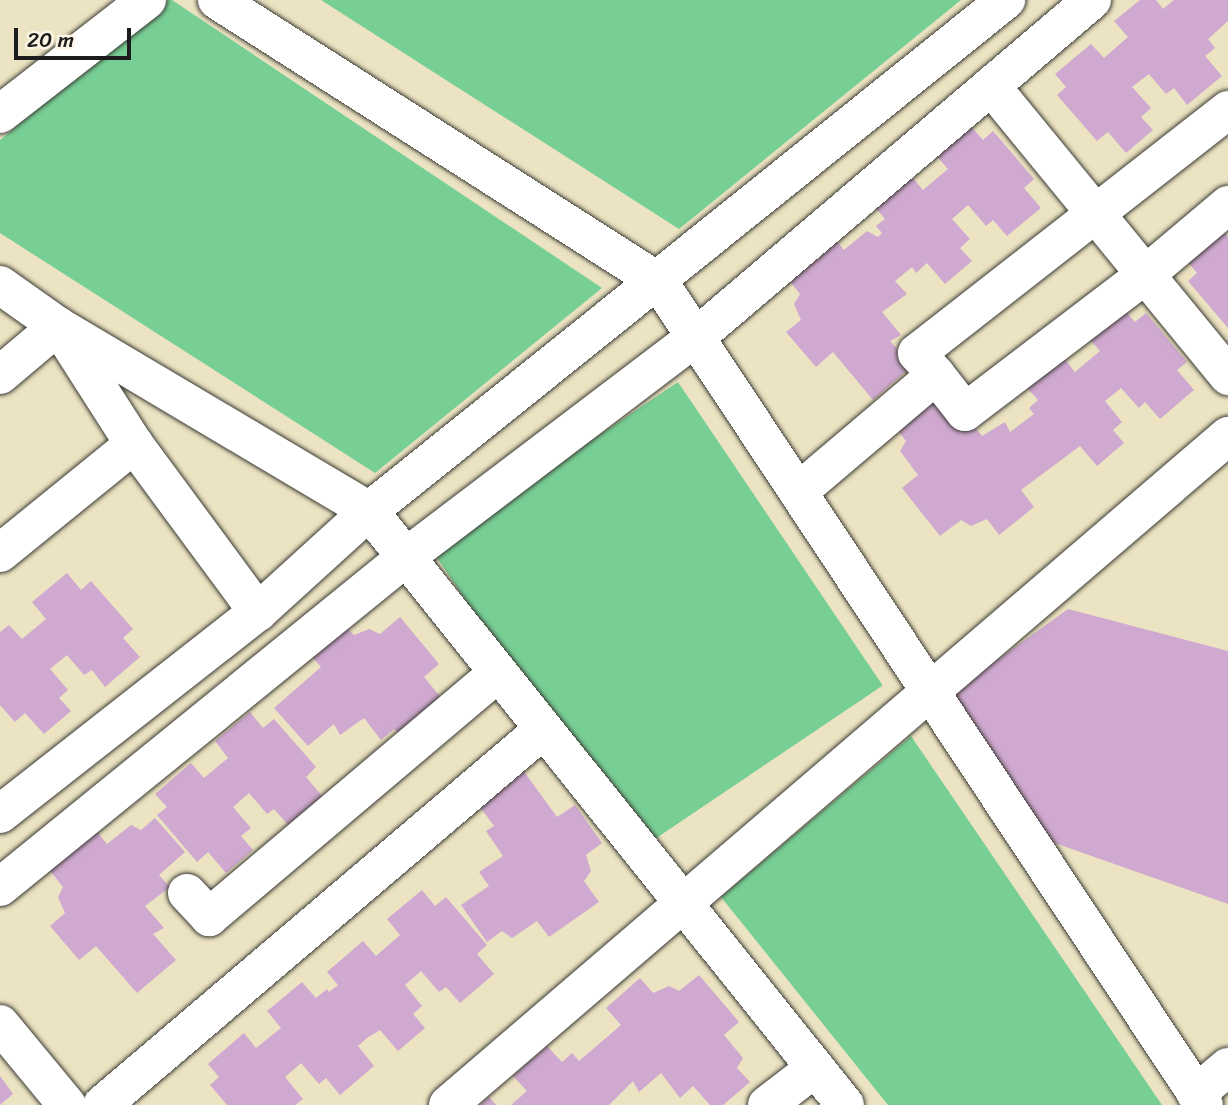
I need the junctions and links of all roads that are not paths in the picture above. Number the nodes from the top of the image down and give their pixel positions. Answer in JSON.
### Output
{"nodes":[{"id":1,"x":146,"y":0,"type":"edge"},
{"id":2,"x":217,"y":0,"type":"edge"},
{"id":3,"x":1006,"y":0,"type":"edge"},
{"id":4,"x":1093,"y":0,"type":"edge"},
{"id":5,"x":991,"y":86,"type":"junction"},
{"id":6,"x":1228,"y":110,"type":"edge"},
{"id":7,"x":0,"y":114,"type":"edge"},
{"id":8,"x":1228,"y":205,"type":"edge"},
{"id":9,"x":1095,"y":213,"type":"junction"},
{"id":10,"x":1145,"y":275,"type":"junction"},
{"id":11,"x":659,"y":282,"type":"junction"},
{"id":12,"x":0,"y":285,"type":"edge"},
{"id":13,"x":58,"y":326,"type":"junction"},
{"id":14,"x":696,"y":337,"type":"junction"},
{"id":15,"x":0,"y":375,"type":"edge"},
{"id":16,"x":936,"y":375,"type":"junction"},
{"id":17,"x":1228,"y":376,"type":"edge"},
{"id":18,"x":134,"y":444,"type":"junction"},
{"id":19,"x":1225,"y":446,"type":"edge"},
{"id":20,"x":799,"y":492,"type":"junction"},
{"id":21,"x":369,"y":511,"type":"junction"},
{"id":22,"x":0,"y":553,"type":"edge"},
{"id":23,"x":406,"y":557,"type":"junction"},
{"id":24,"x":258,"y":612,"type":"junction"},
{"id":25,"x":498,"y":673,"type":"junction"},
{"id":26,"x":930,"y":692,"type":"junction"},
{"id":27,"x":544,"y":729,"type":"junction"},
{"id":28,"x":0,"y":814,"type":"edge"},
{"id":29,"x":0,"y":887,"type":"edge"},
{"id":30,"x":187,"y":893,"type":"dead end"},
{"id":31,"x":683,"y":903,"type":"junction"},
{"id":32,"x":0,"y":1024,"type":"edge"},
{"id":33,"x":1228,"y":1067,"type":"edge"},
{"id":34,"x":815,"y":1068,"type":"junction"},
{"id":35,"x":1200,"y":1099,"type":"edge"},
{"id":36,"x":67,"y":1105,"type":"edge"},
{"id":37,"x":102,"y":1105,"type":"edge"},
{"id":38,"x":448,"y":1105,"type":"edge"},
{"id":39,"x":766,"y":1105,"type":"edge"},
{"id":40,"x":845,"y":1105,"type":"edge"}],
"edges":[{"from":1,"to":7,"type":"street"},
{"from":2,"to":11,"type":"street"},
{"from":3,"to":11,"type":"street"},
{"from":4,"to":5,"type":"street"},
{"from":5,"to":9,"type":"street"},
{"from":5,"to":14,"type":"street"},
{"from":6,"to":9,"type":"street"},
{"from":8,"to":10,"type":"street"},
{"from":9,"to":10,"type":"street"},
{"from":9,"to":16,"type":"street"},
{"from":10,"to":16,"type":"street"},
{"from":10,"to":17,"type":"street"},
{"from":11,"to":14,"type":"street"},
{"from":11,"to":21,"type":"street"},
{"from":12,"to":13,"type":"street"},
{"from":13,"to":15,"type":"street"},
{"from":13,"to":18,"type":"street"},
{"from":13,"to":21,"type":"street"},
{"from":14,"to":20,"type":"street"},
{"from":14,"to":23,"type":"street"},
{"from":16,"to":20,"type":"street"},
{"from":18,"to":22,"type":"street"},
{"from":18,"to":24,"type":"street"},
{"from":19,"to":26,"type":"street"},
{"from":20,"to":26,"type":"street"},
{"from":21,"to":23,"type":"street"},
{"from":21,"to":24,"type":"street"},
{"from":23,"to":25,"type":"street"},
{"from":23,"to":29,"type":"street"},
{"from":24,"to":28,"type":"street"},
{"from":25,"to":27,"type":"street"},
{"from":25,"to":30,"type":"street"},
{"from":26,"to":31,"type":"street"},
{"from":26,"to":35,"type":"street"},
{"from":27,"to":31,"type":"street"},
{"from":27,"to":37,"type":"street"},
{"from":31,"to":34,"type":"street"},
{"from":31,"to":38,"type":"street"},
{"from":32,"to":36,"type":"street"},
{"from":33,"to":35,"type":"street"},
{"from":34,"to":39,"type":"street"},
{"from":34,"to":40,"type":"street"}]}
